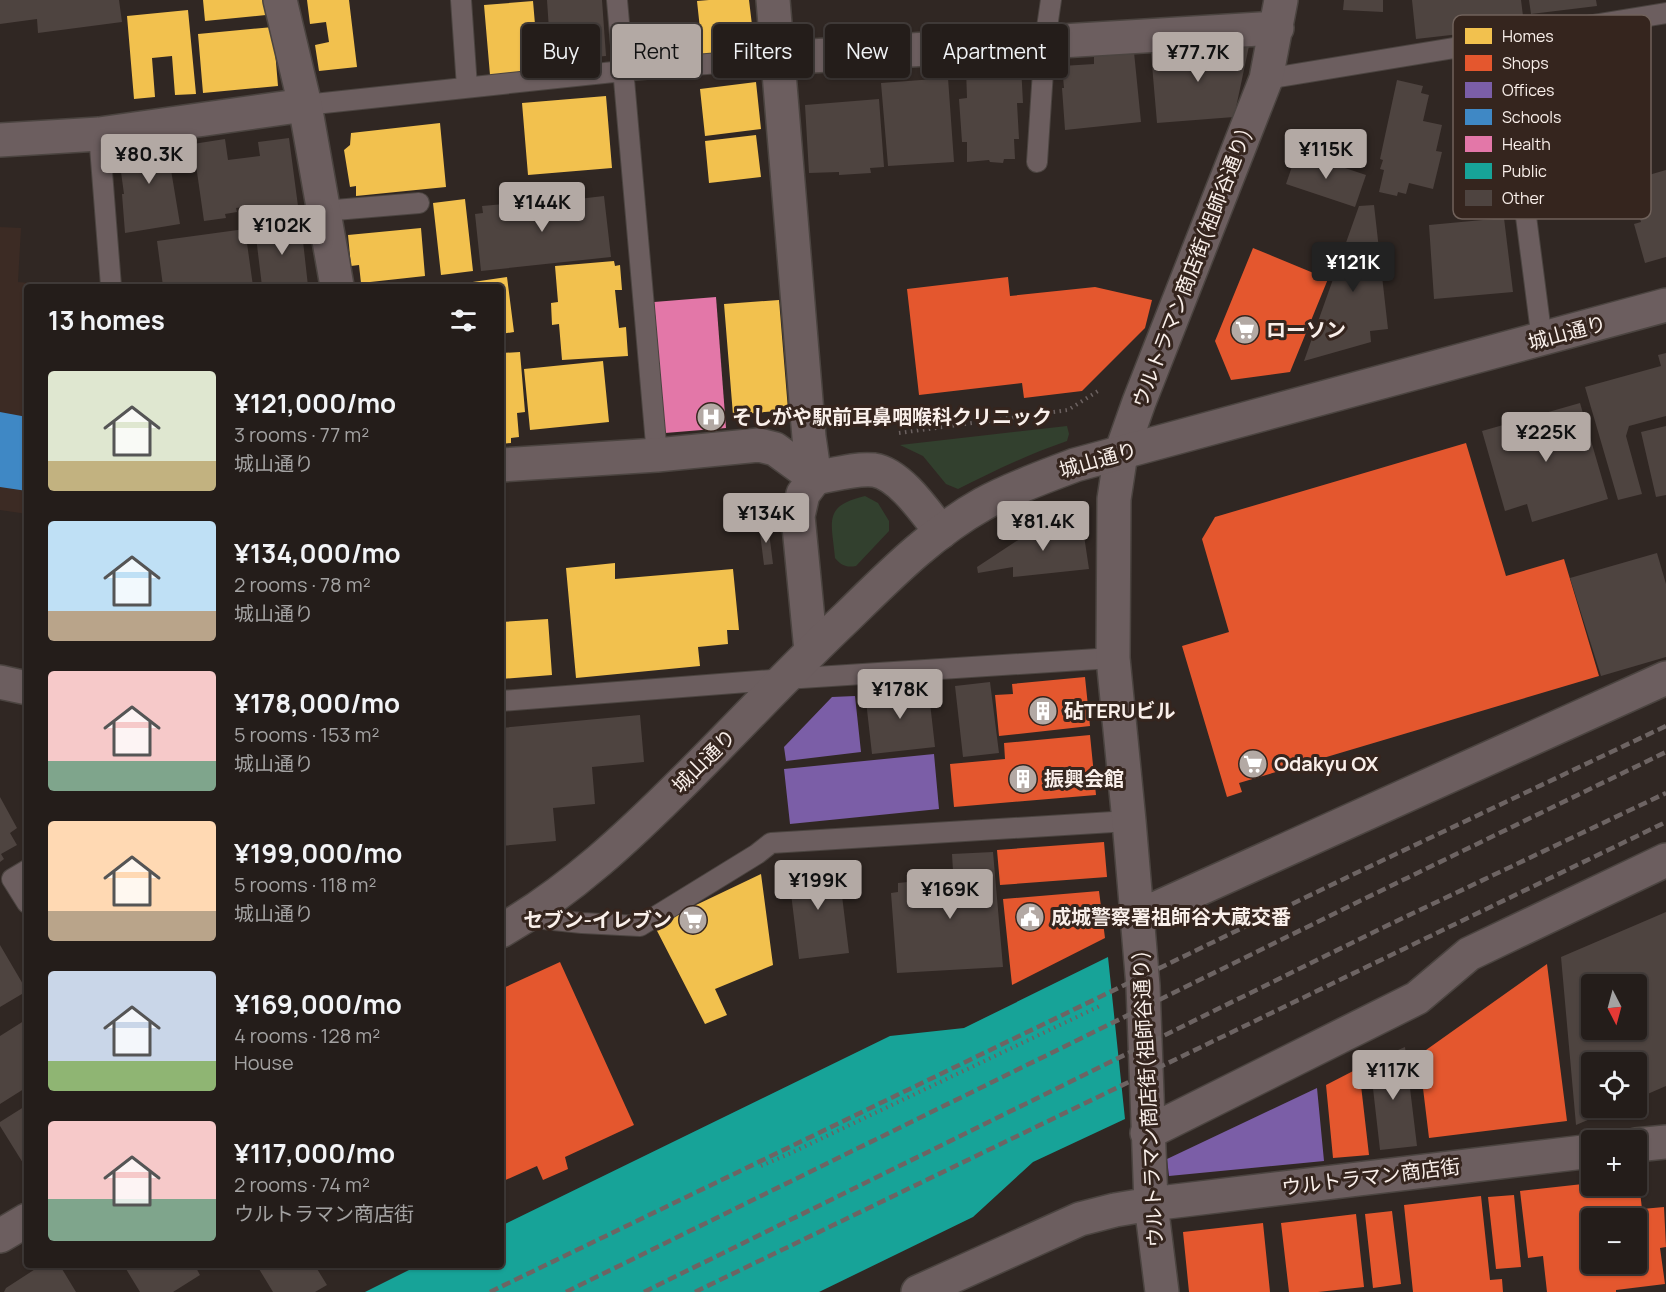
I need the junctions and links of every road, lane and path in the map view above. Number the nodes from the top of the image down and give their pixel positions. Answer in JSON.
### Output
{"nodes":[{"id":1,"x":280,"y":0,"type":"edge"},
{"id":2,"x":461,"y":0,"type":"edge"},
{"id":3,"x":617,"y":0,"type":"edge"},
{"id":4,"x":773,"y":0,"type":"edge"},
{"id":5,"x":1051,"y":0,"type":"edge"},
{"id":6,"x":1666,"y":13,"type":"edge"},
{"id":7,"x":1279,"y":14,"type":"edge"},
{"id":8,"x":1651,"y":15,"type":"edge"},
{"id":9,"x":619,"y":24,"type":"edge"},
{"id":10,"x":775,"y":24,"type":"edge"},
{"id":11,"x":1047,"y":24,"type":"edge"},
{"id":12,"x":1068,"y":38,"type":"edge"},
{"id":13,"x":1453,"y":47,"type":"edge"},
{"id":14,"x":922,"y":49,"type":"edge"},
{"id":15,"x":813,"y":56,"type":"edge"},
{"id":16,"x":612,"y":72,"type":"edge"},
{"id":17,"x":624,"y":78,"type":"edge"},
{"id":18,"x":780,"y":78,"type":"edge"},
{"id":19,"x":1043,"y":78,"type":"edge"},
{"id":20,"x":1266,"y":79,"type":"junction"},
{"id":21,"x":467,"y":87,"type":"junction"},
{"id":22,"x":305,"y":105,"type":"junction"},
{"id":23,"x":99,"y":134,"type":"junction"},
{"id":24,"x":0,"y":140,"type":"edge"},
{"id":25,"x":1037,"y":162,"type":"dead end"},
{"id":26,"x":419,"y":203,"type":"dead end"},
{"id":27,"x":323,"y":211,"type":"junction"},
{"id":28,"x":1526,"y":219,"type":"edge"},
{"id":29,"x":111,"y":284,"type":"edge"},
{"id":30,"x":337,"y":284,"type":"edge"},
{"id":31,"x":1666,"y":305,"type":"edge"},
{"id":32,"x":1542,"y":340,"type":"junction"},
{"id":33,"x":1098,"y":391,"type":"dead end"},
{"id":34,"x":899,"y":433,"type":"dead end"},
{"id":35,"x":1121,"y":453,"type":"junction"},
{"id":36,"x":657,"y":455,"type":"junction"},
{"id":37,"x":504,"y":465,"type":"edge"},
{"id":38,"x":815,"y":478,"type":"junction"},
{"id":39,"x":941,"y":532,"type":"junction"},
{"id":40,"x":811,"y":651,"type":"junction"},
{"id":41,"x":1113,"y":657,"type":"junction"},
{"id":42,"x":1666,"y":678,"type":"edge"},
{"id":43,"x":785,"y":679,"type":"junction"},
{"id":44,"x":0,"y":682,"type":"edge"},
{"id":45,"x":24,"y":687,"type":"edge"},
{"id":46,"x":504,"y":701,"type":"edge"},
{"id":47,"x":1130,"y":821,"type":"junction"},
{"id":48,"x":1666,"y":860,"type":"edge"},
{"id":49,"x":24,"y":872,"type":"edge"},
{"id":50,"x":24,"y":898,"type":"edge"},
{"id":51,"x":1137,"y":917,"type":"junction"},
{"id":52,"x":513,"y":924,"type":"edge"},
{"id":53,"x":1143,"y":986,"type":"junction"},
{"id":54,"x":1147,"y":1133,"type":"junction"},
{"id":55,"x":1666,"y":1142,"type":"edge"},
{"id":56,"x":1647,"y":1144,"type":"edge"},
{"id":57,"x":1581,"y":1151,"type":"edge"},
{"id":58,"x":761,"y":1166,"type":"dead end"},
{"id":59,"x":1151,"y":1204,"type":"junction"},
{"id":60,"x":24,"y":1222,"type":"edge"},
{"id":61,"x":0,"y":1236,"type":"edge"},
{"id":62,"x":918,"y":1292,"type":"edge"},
{"id":63,"x":1162,"y":1292,"type":"edge"}],
"edges":[{"from":1,"to":22,"type":"street"},
{"from":2,"to":21,"type":"lane"},
{"from":3,"to":9,"type":"lane"},
{"from":4,"to":10,"type":"street"},
{"from":5,"to":11,"type":"lane"},
{"from":6,"to":8,"type":"lane"},
{"from":7,"to":12,"type":"street"},
{"from":7,"to":20,"type":"street","name":"ウルトラマン商店街(祖師谷通り)"},
{"from":13,"to":20,"type":"lane"},
{"from":14,"to":15,"type":"street"},
{"from":16,"to":21,"type":"lane"},
{"from":17,"to":36,"type":"lane"},
{"from":18,"to":38,"type":"street"},
{"from":19,"to":25,"type":"lane"},
{"from":20,"to":35,"type":"street","name":"ウルトラマン商店街(祖師谷通り)"},
{"from":21,"to":22,"type":"lane"},
{"from":22,"to":23,"type":"street"},
{"from":22,"to":27,"type":"street"},
{"from":23,"to":24,"type":"street"},
{"from":23,"to":29,"type":"lane"},
{"from":26,"to":27,"type":"lane"},
{"from":27,"to":30,"type":"street"},
{"from":28,"to":32,"type":"lane"},
{"from":31,"to":32,"type":"street","name":"城山通り"},
{"from":32,"to":35,"type":"street","name":"城山通り"},
{"from":33,"to":34,"type":"path"},
{"from":35,"to":39,"type":"street","name":"城山通り"},
{"from":35,"to":41,"type":"street","name":"ウルトラマン商店街(祖師谷通り)"},
{"from":36,"to":37,"type":"street"},
{"from":36,"to":38,"type":"street"},
{"from":38,"to":39,"type":"street"},
{"from":38,"to":40,"type":"street"},
{"from":39,"to":40,"type":"street","name":"城山通り"},
{"from":40,"to":43,"type":"street","name":"城山通り"},
{"from":41,"to":43,"type":"lane"},
{"from":41,"to":47,"type":"street","name":"ウルトラマン商店街(祖師谷通り)"},
{"from":42,"to":51,"type":"street"},
{"from":43,"to":46,"type":"lane"},
{"from":43,"to":52,"type":"street","name":"城山通り"},
{"from":44,"to":45,"type":"street"},
{"from":47,"to":51,"type":"street","name":"ウルトラマン商店街(祖師谷通り)"},
{"from":47,"to":52,"type":"lane"},
{"from":48,"to":54,"type":"street"},
{"from":49,"to":50,"type":"lane"},
{"from":51,"to":53,"type":"street","name":"ウルトラマン商店街(祖師谷通り)"},
{"from":53,"to":54,"type":"street","name":"ウルトラマン商店街(祖師谷通り)"},
{"from":53,"to":58,"type":"path"},
{"from":54,"to":59,"type":"street","name":"ウルトラマン商店街(祖師谷通り)"},
{"from":55,"to":56,"type":"street"},
{"from":57,"to":59,"type":"street","name":"ウルトラマン商店街"},
{"from":59,"to":62,"type":"street","name":"ウルトラマン商店街"},
{"from":59,"to":63,"type":"street","name":"ウルトラマン商店街(祖師谷通り)"},
{"from":60,"to":61,"type":"street"}]}
